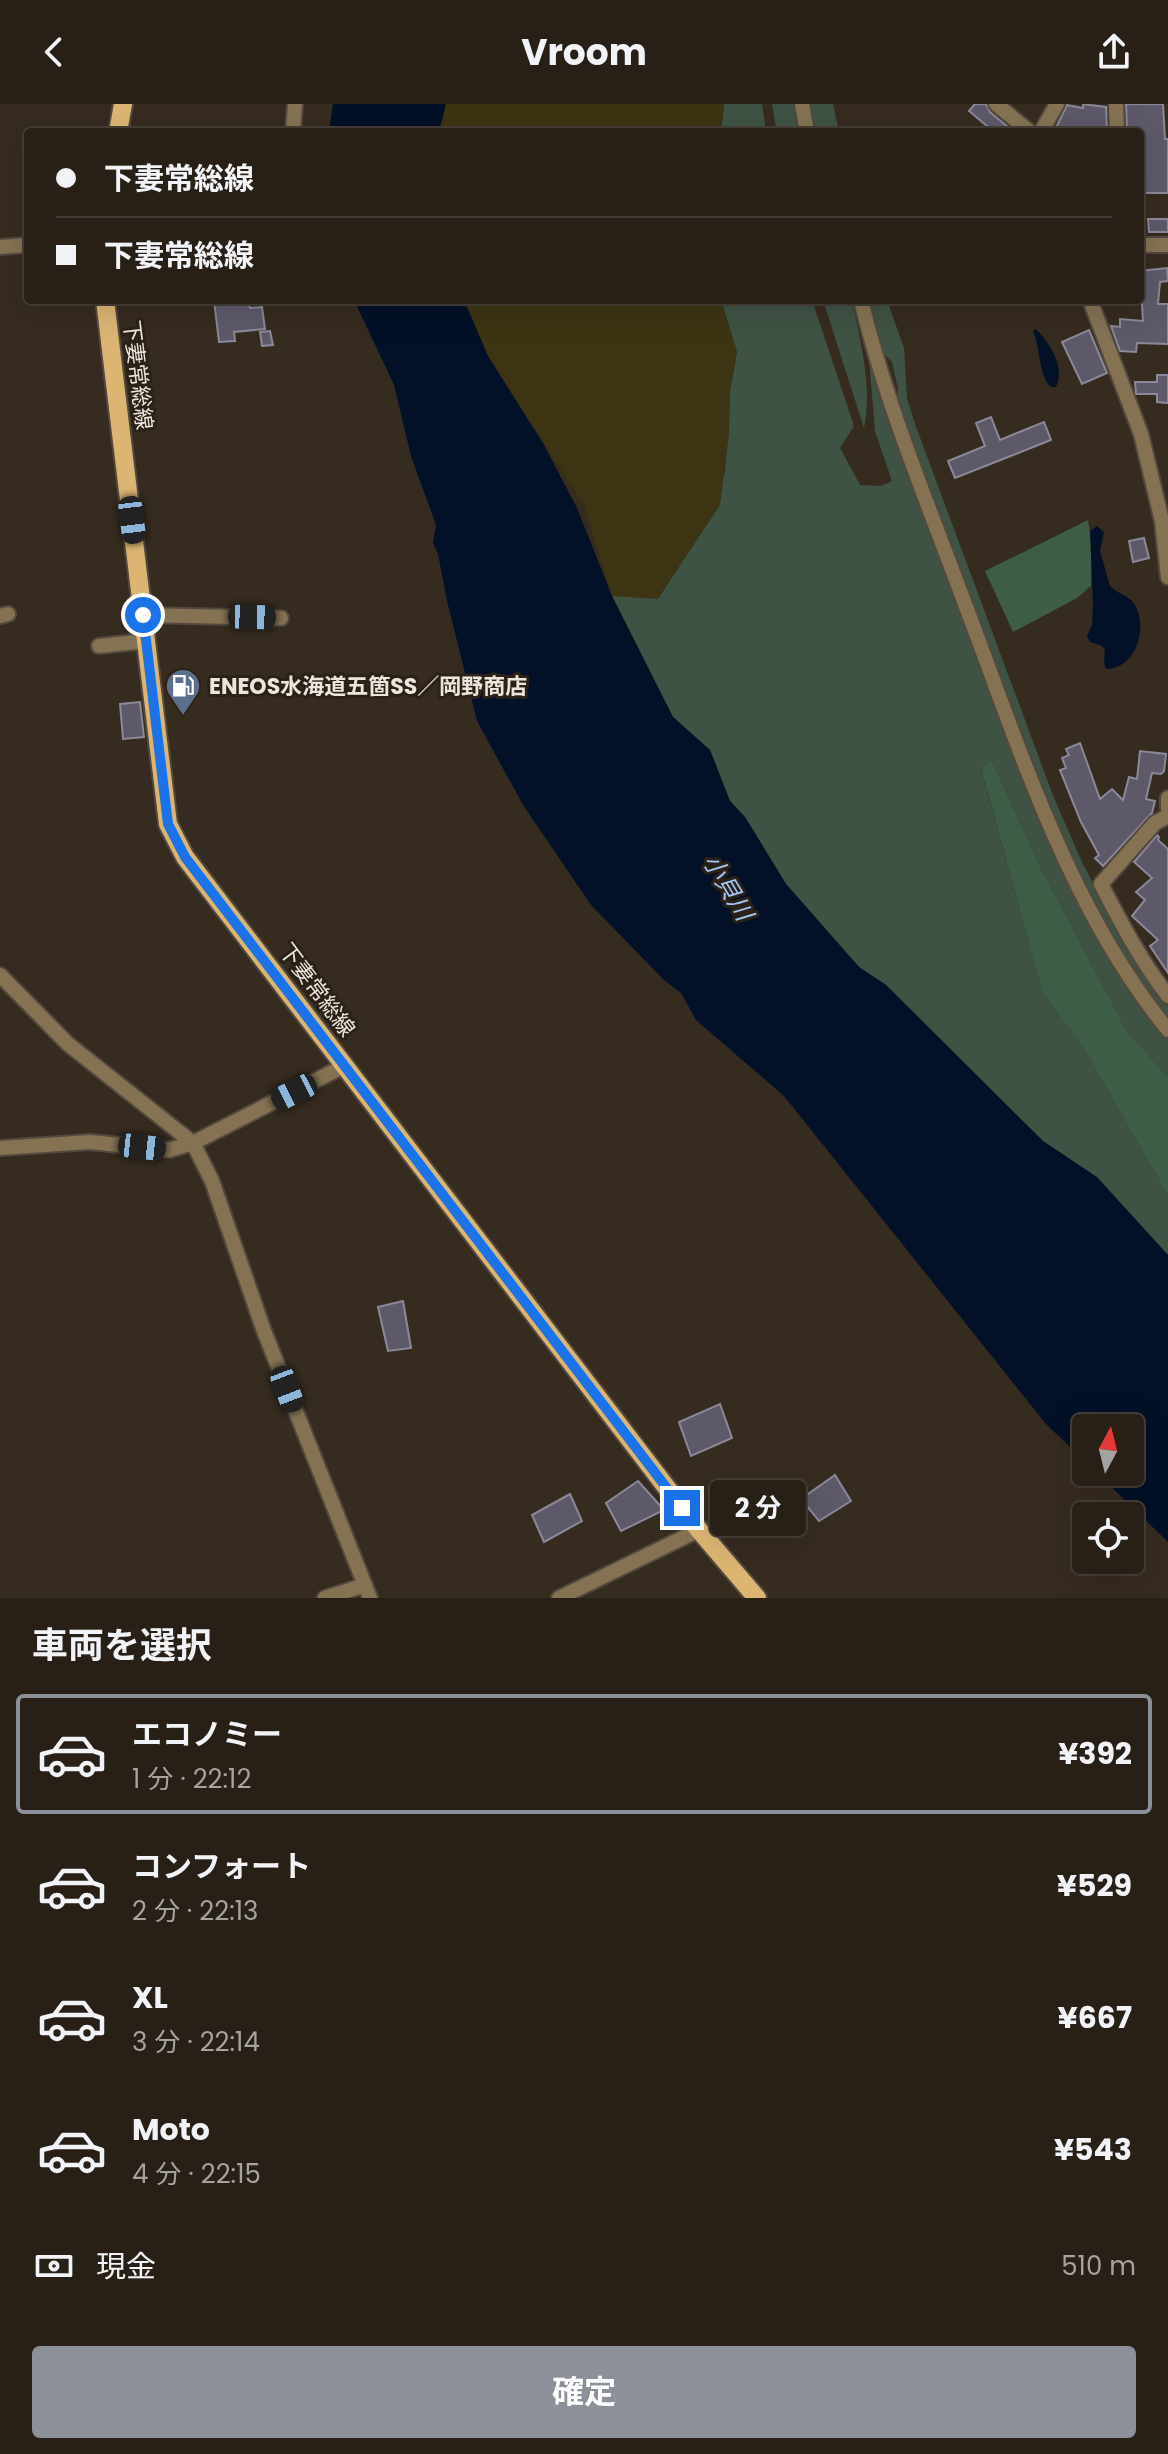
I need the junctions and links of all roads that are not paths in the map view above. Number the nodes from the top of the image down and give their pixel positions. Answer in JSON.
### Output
{"nodes":[{"id":1,"x":123,"y":104,"type":"edge"},
{"id":2,"x":295,"y":104,"type":"edge"},
{"id":3,"x":802,"y":104,"type":"edge"},
{"id":4,"x":996,"y":104,"type":"edge"},
{"id":5,"x":1057,"y":104,"type":"edge"},
{"id":6,"x":1116,"y":104,"type":"edge"},
{"id":7,"x":119,"y":128,"type":"edge"},
{"id":8,"x":293,"y":128,"type":"edge"},
{"id":9,"x":806,"y":128,"type":"edge"},
{"id":10,"x":1025,"y":128,"type":"edge"},
{"id":11,"x":1043,"y":128,"type":"edge"},
{"id":12,"x":1117,"y":128,"type":"edge"},
{"id":13,"x":24,"y":245,"type":"edge"},
{"id":14,"x":1144,"y":245,"type":"edge"},
{"id":15,"x":1168,"y":245,"type":"edge"},
{"id":16,"x":0,"y":247,"type":"edge"},
{"id":17,"x":105,"y":304,"type":"edge"},
{"id":18,"x":862,"y":304,"type":"edge"},
{"id":19,"x":1092,"y":304,"type":"edge"},
{"id":20,"x":1165,"y":519,"type":"edge"},
{"id":21,"x":1168,"y":577,"type":"edge"},
{"id":22,"x":143,"y":615,"type":"junction"},
{"id":23,"x":281,"y":618,"type":"dead end"},
{"id":24,"x":146,"y":641,"type":"junction"},
{"id":25,"x":99,"y":646,"type":"dead end"},
{"id":26,"x":1168,"y":798,"type":"edge"},
{"id":27,"x":1168,"y":809,"type":"edge"},
{"id":28,"x":1168,"y":816,"type":"edge"},
{"id":29,"x":0,"y":975,"type":"edge"},
{"id":30,"x":1168,"y":996,"type":"edge"},
{"id":31,"x":1168,"y":1030,"type":"edge"},
{"id":32,"x":344,"y":1066,"type":"junction"},
{"id":33,"x":193,"y":1143,"type":"junction"},
{"id":34,"x":0,"y":1148,"type":"edge"},
{"id":35,"x":699,"y":1530,"type":"junction"},
{"id":36,"x":368,"y":1592,"type":"edge"},
{"id":37,"x":325,"y":1598,"type":"edge"},
{"id":38,"x":559,"y":1598,"type":"edge"},
{"id":39,"x":757,"y":1598,"type":"edge"}],
"edges":[{"from":1,"to":7,"type":"main road"},
{"from":2,"to":8,"type":"street"},
{"from":3,"to":9,"type":"street"},
{"from":4,"to":10,"type":"street"},
{"from":5,"to":11,"type":"street"},
{"from":6,"to":12,"type":"street"},
{"from":13,"to":16,"type":"street"},
{"from":14,"to":15,"type":"street"},
{"from":17,"to":22,"type":"main road","name":"下妻常総線"},
{"from":18,"to":31,"type":"street"},
{"from":19,"to":20,"type":"street"},
{"from":20,"to":21,"type":"street"},
{"from":22,"to":23,"type":"street"},
{"from":22,"to":24,"type":"main road","name":"下妻常総線"},
{"from":24,"to":25,"type":"street"},
{"from":24,"to":32,"type":"main road","name":"下妻常総線"},
{"from":26,"to":27,"type":"street"},
{"from":28,"to":30,"type":"street"},
{"from":29,"to":33,"type":"street"},
{"from":32,"to":33,"type":"street"},
{"from":32,"to":35,"type":"main road","name":"下妻常総線"},
{"from":33,"to":34,"type":"street"},
{"from":33,"to":36,"type":"street"},
{"from":35,"to":38,"type":"street"},
{"from":35,"to":39,"type":"main road","name":"下妻常総線"},
{"from":36,"to":37,"type":"street"}]}
